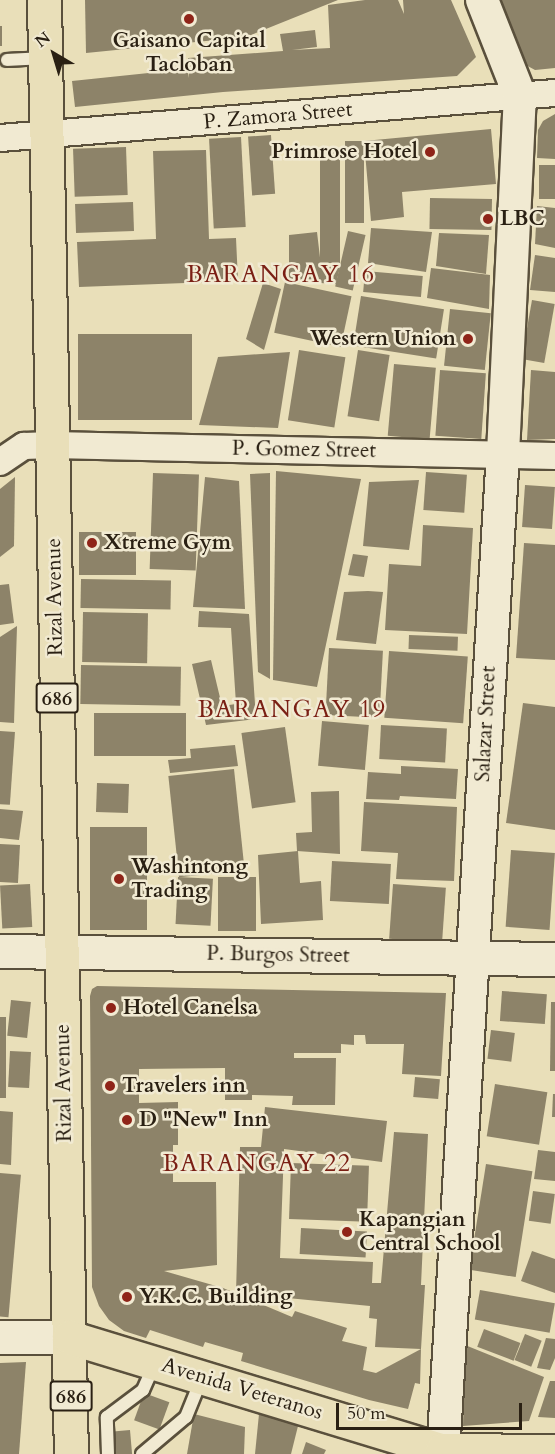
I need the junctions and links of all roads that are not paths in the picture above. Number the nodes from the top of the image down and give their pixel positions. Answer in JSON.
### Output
{"nodes":[{"id":1,"x":44,"y":0,"type":"edge"},
{"id":2,"x":482,"y":0,"type":"edge"},
{"id":3,"x":45,"y":58,"type":"junction"},
{"id":4,"x":7,"y":60,"type":"dead end"},
{"id":5,"x":555,"y":93,"type":"edge"},
{"id":6,"x":520,"y":96,"type":"junction"},
{"id":7,"x":46,"y":135,"type":"junction"},
{"id":8,"x":0,"y":138,"type":"edge"},
{"id":9,"x":52,"y":445,"type":"junction"},
{"id":10,"x":503,"y":454,"type":"junction"},
{"id":11,"x":555,"y":456,"type":"edge"},
{"id":12,"x":0,"y":462,"type":"edge"},
{"id":13,"x":0,"y":951,"type":"edge"},
{"id":14,"x":62,"y":951,"type":"junction"},
{"id":15,"x":472,"y":958,"type":"junction"},
{"id":16,"x":555,"y":959,"type":"edge"},
{"id":17,"x":68,"y":1279,"type":"junction"},
{"id":18,"x":0,"y":1336,"type":"edge"},
{"id":19,"x":69,"y":1338,"type":"junction"},
{"id":20,"x":106,"y":1348,"type":"junction"},
{"id":21,"x":155,"y":1363,"type":"junction"},
{"id":22,"x":202,"y":1377,"type":"junction"},
{"id":23,"x":555,"y":1451,"type":"edge"},
{"id":24,"x":443,"y":1452,"type":"edge"},
{"id":25,"x":71,"y":1454,"type":"edge"},
{"id":26,"x":108,"y":1454,"type":"edge"},
{"id":27,"x":142,"y":1454,"type":"edge"}],
"edges":[{"from":1,"to":3,"type":"main road","name":"Rizal Avenue","number":"686"},
{"from":2,"to":6,"type":"street","name":"Salazar Street"},
{"from":3,"to":4,"type":"lane"},
{"from":3,"to":7,"type":"main road","name":"Rizal Avenue","number":"686"},
{"from":5,"to":6,"type":"street","name":"P. Zamora Street"},
{"from":6,"to":7,"type":"street","name":"P. Zamora Street"},
{"from":6,"to":10,"type":"street","name":"Salazar Street"},
{"from":7,"to":8,"type":"street","name":"P. Zamora Street"},
{"from":7,"to":9,"type":"main road","name":"Rizal Avenue","number":"686"},
{"from":9,"to":10,"type":"street","name":"P. Gomez Street"},
{"from":9,"to":12,"type":"street","name":"P. Gomez Street"},
{"from":9,"to":14,"type":"main road","name":"Rizal Avenue","number":"686"},
{"from":10,"to":11,"type":"street","name":"P. Gomez Street"},
{"from":10,"to":15,"type":"street","name":"Salazar Street"},
{"from":13,"to":14,"type":"main road","name":"P. Burgos Street"},
{"from":14,"to":15,"type":"main road","name":"P. Burgos Street"},
{"from":14,"to":17,"type":"main road","name":"Rizal Avenue","number":"686"},
{"from":15,"to":16,"type":"main road","name":"P. Burgos Street"},
{"from":15,"to":24,"type":"street","name":"Salazar Street"},
{"from":17,"to":19,"type":"main road","name":"Rizal Avenue","number":"686"},
{"from":17,"to":20,"type":"main road"},
{"from":18,"to":19,"type":"main road","name":"Avenida Veteranos"},
{"from":19,"to":20,"type":"main road","name":"Avenida Veteranos"},
{"from":19,"to":25,"type":"main road","number":"686"},
{"from":20,"to":21,"type":"main road","name":"Avenida Veteranos"},
{"from":21,"to":22,"type":"main road","name":"Avenida Veteranos"},
{"from":21,"to":26,"type":"lane"},
{"from":22,"to":24,"type":"main road","name":"Avenida Veteranos"},
{"from":22,"to":27,"type":"lane"},
{"from":23,"to":24,"type":"main road","name":"Avenida Veteranos"}]}
